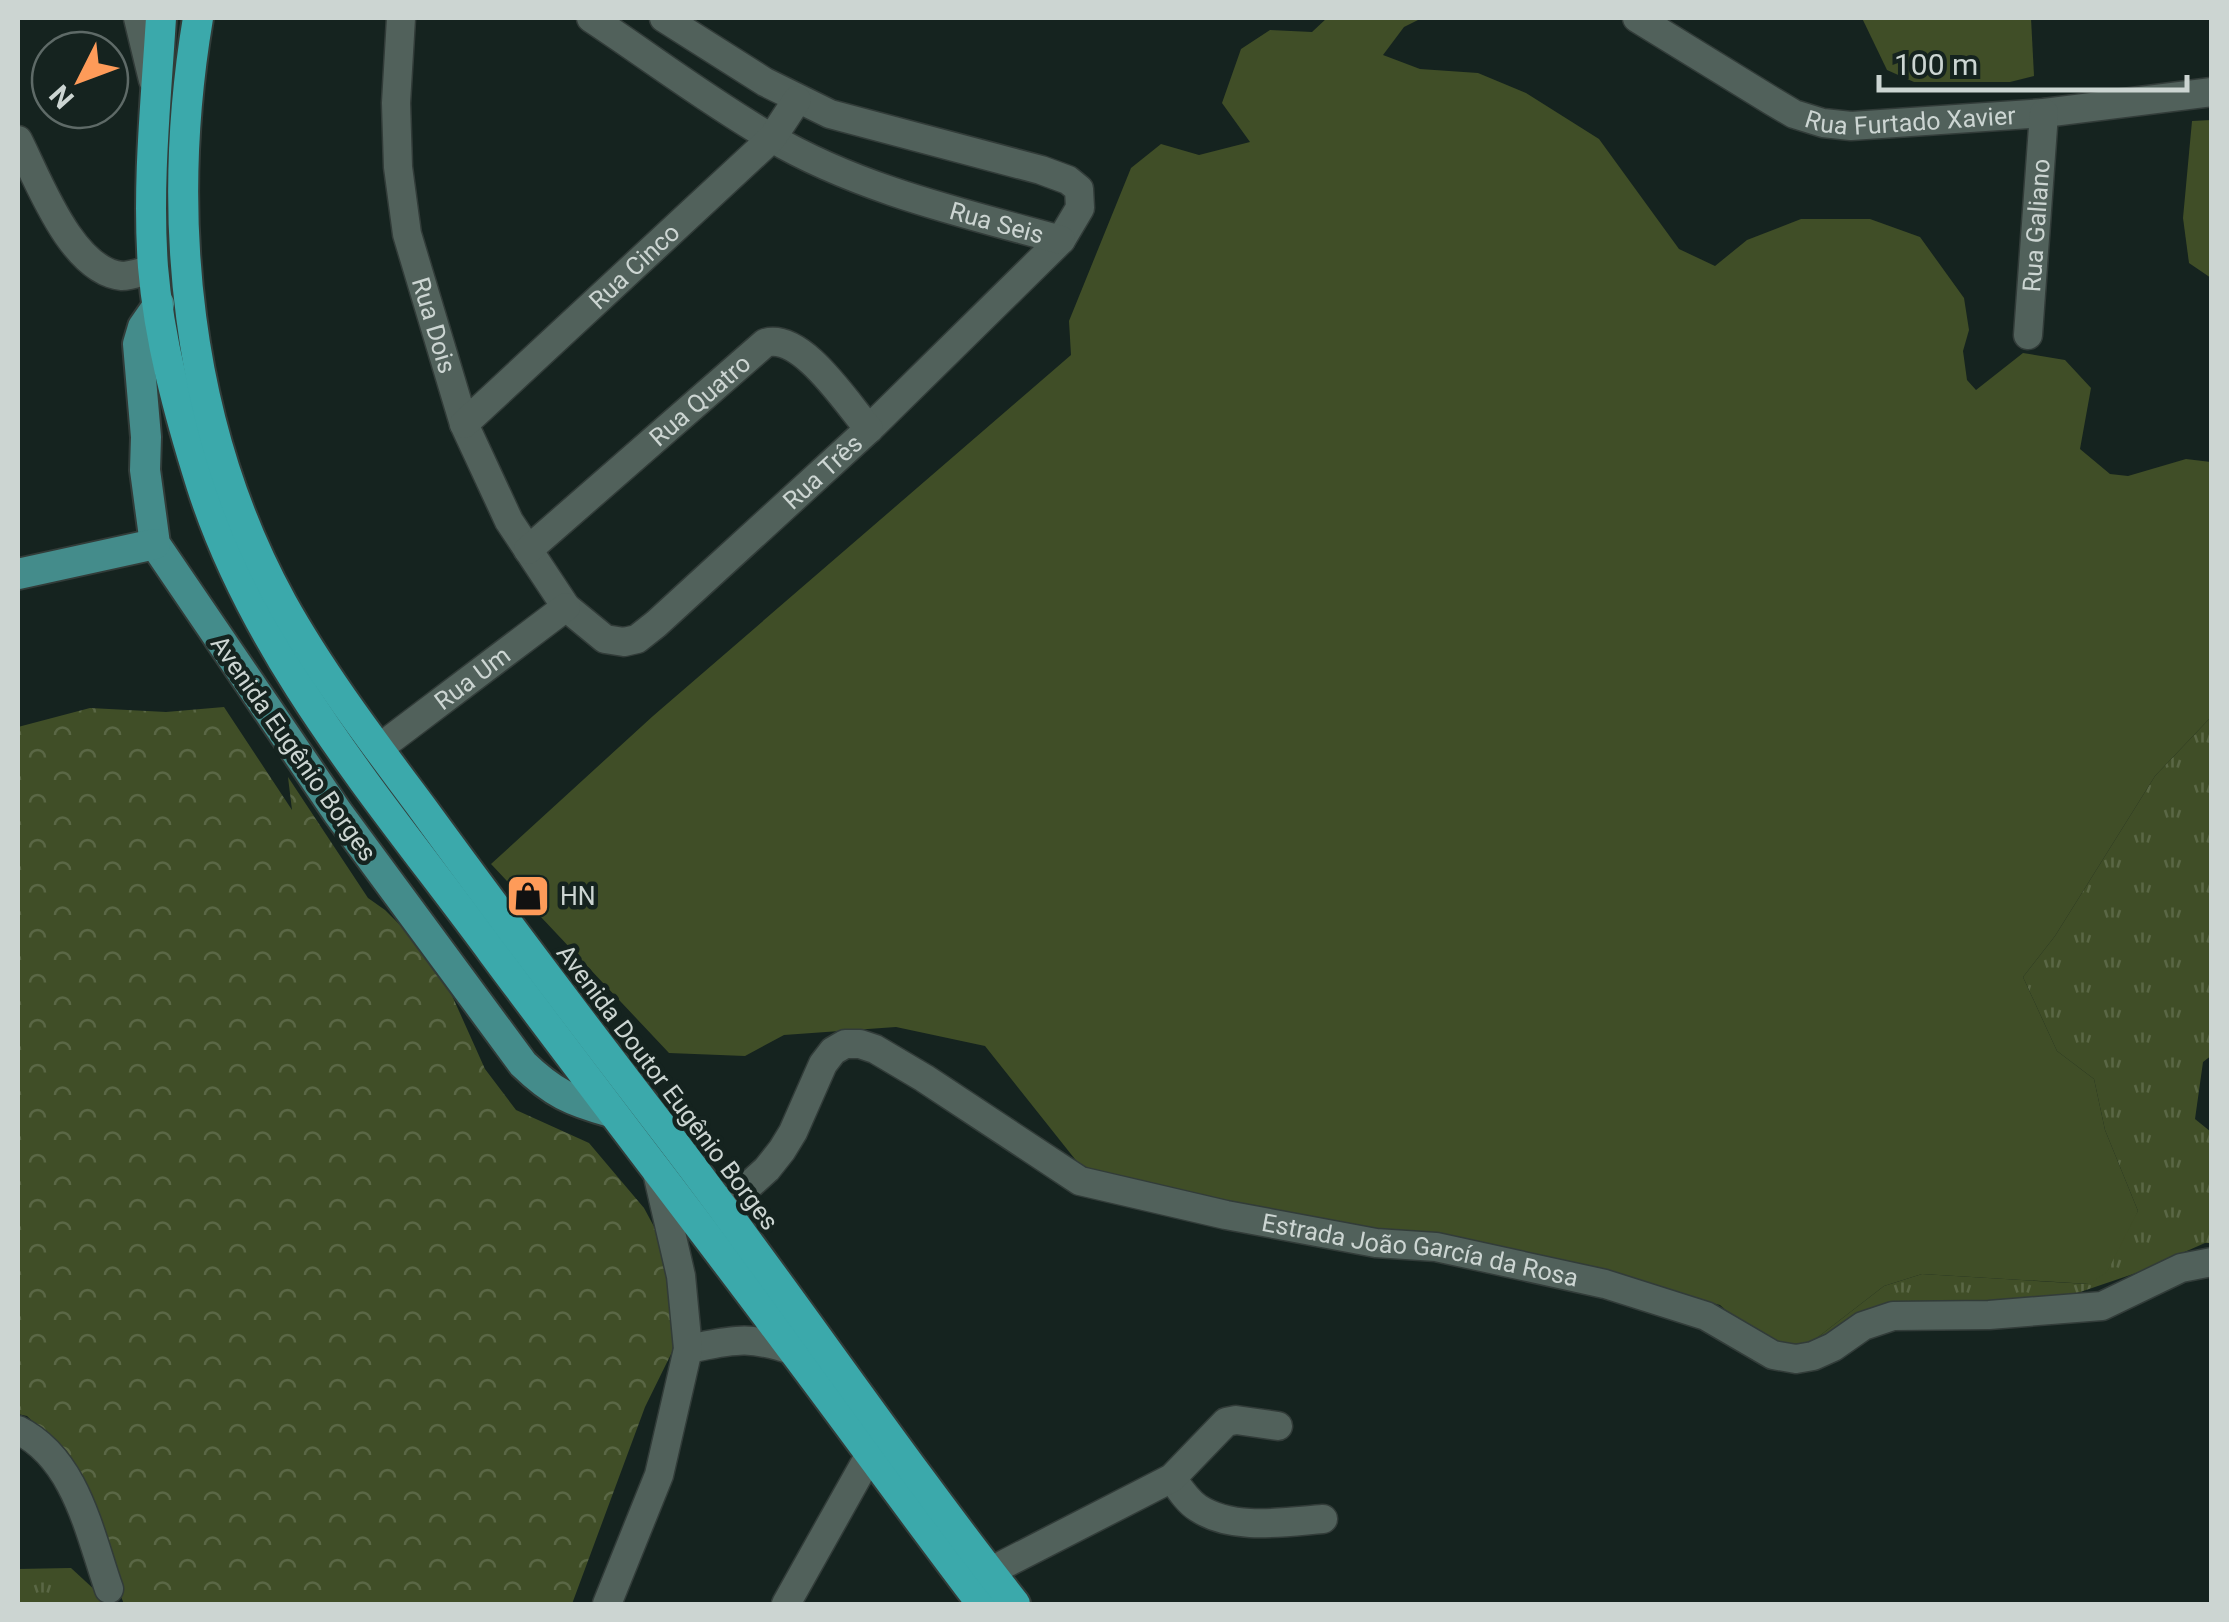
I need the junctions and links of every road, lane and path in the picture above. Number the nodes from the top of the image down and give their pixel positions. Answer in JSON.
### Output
{"nodes":[{"id":1,"x":138,"y":18,"type":"edge"},
{"id":2,"x":161,"y":18,"type":"edge"},
{"id":3,"x":198,"y":18,"type":"edge"},
{"id":4,"x":402,"y":18,"type":"edge"},
{"id":5,"x":591,"y":18,"type":"edge"},
{"id":6,"x":664,"y":18,"type":"edge"},
{"id":7,"x":1637,"y":18,"type":"edge"},
{"id":8,"x":2212,"y":92,"type":"edge"},
{"id":9,"x":157,"y":96,"type":"junction"},
{"id":10,"x":797,"y":100,"type":"junction"},
{"id":11,"x":2044,"y":113,"type":"junction"},
{"id":12,"x":772,"y":138,"type":"junction"},
{"id":13,"x":18,"y":140,"type":"edge"},
{"id":14,"x":1060,"y":240,"type":"junction"},
{"id":15,"x":153,"y":269,"type":"junction"},
{"id":16,"x":159,"y":304,"type":"junction"},
{"id":17,"x":2028,"y":335,"type":"dead end"},
{"id":18,"x":464,"y":424,"type":"junction"},
{"id":19,"x":869,"y":429,"type":"junction"},
{"id":20,"x":155,"y":544,"type":"junction"},
{"id":21,"x":528,"y":550,"type":"junction"},
{"id":22,"x":18,"y":574,"type":"edge"},
{"id":23,"x":566,"y":607,"type":"junction"},
{"id":24,"x":378,"y":749,"type":"junction"},
{"id":25,"x":611,"y":1112,"type":"junction"},
{"id":26,"x":656,"y":1167,"type":"junction"},
{"id":27,"x":724,"y":1208,"type":"junction"},
{"id":28,"x":2212,"y":1262,"type":"edge"},
{"id":29,"x":688,"y":1349,"type":"junction"},
{"id":30,"x":794,"y":1351,"type":"junction"},
{"id":31,"x":1278,"y":1426,"type":"dead end"},
{"id":32,"x":18,"y":1430,"type":"edge"},
{"id":33,"x":869,"y":1456,"type":"junction"},
{"id":34,"x":1172,"y":1478,"type":"junction"},
{"id":35,"x":1323,"y":1519,"type":"dead end"},
{"id":36,"x":989,"y":1572,"type":"junction"},
{"id":37,"x":108,"y":1589,"type":"dead end"},
{"id":38,"x":607,"y":1604,"type":"edge"},
{"id":39,"x":786,"y":1604,"type":"edge"},
{"id":40,"x":982,"y":1604,"type":"edge"},
{"id":41,"x":1014,"y":1604,"type":"edge"}],
"edges":[{"from":1,"to":9,"type":"street"},
{"from":2,"to":9,"type":"highway"},
{"from":3,"to":24,"type":"highway","name":"Avenida Doutor Eugênio Borges"},
{"from":4,"to":18,"type":"street","name":"Rua Dois"},
{"from":5,"to":12,"type":"street","name":"Rua Seis"},
{"from":6,"to":10,"type":"street","name":"Rua Seis"},
{"from":7,"to":11,"type":"street","name":"Rua Furtado Xavier"},
{"from":8,"to":11,"type":"street","name":"Rua Furtado Xavier"},
{"from":9,"to":15,"type":"highway"},
{"from":10,"to":12,"type":"street","name":"Rua Cinco"},
{"from":10,"to":14,"type":"street","name":"Rua Seis"},
{"from":11,"to":17,"type":"street","name":"Rua Galiano"},
{"from":12,"to":14,"type":"street","name":"Rua Seis"},
{"from":12,"to":18,"type":"street","name":"Rua Cinco"},
{"from":13,"to":15,"type":"street"},
{"from":14,"to":19,"type":"street","name":"Rua Três"},
{"from":15,"to":16,"type":"highway"},
{"from":16,"to":20,"type":"main road","name":"Avenida Eugênio Borges"},
{"from":16,"to":25,"type":"highway"},
{"from":18,"to":21,"type":"street","name":"Rua Dois"},
{"from":19,"to":21,"type":"street","name":"Rua Quatro"},
{"from":19,"to":23,"type":"street","name":"Rua Três"},
{"from":20,"to":22,"type":"main road"},
{"from":20,"to":25,"type":"main road","name":"Avenida Eugênio Borges"},
{"from":21,"to":23,"type":"street","name":"Rua Dois"},
{"from":23,"to":24,"type":"street","name":"Rua Um"},
{"from":24,"to":27,"type":"highway","name":"Avenida Doutor Eugênio Borges"},
{"from":25,"to":26,"type":"highway"},
{"from":26,"to":29,"type":"street"},
{"from":26,"to":30,"type":"highway"},
{"from":27,"to":28,"type":"street","name":"Estrada João García da Rosa"},
{"from":27,"to":36,"type":"highway","name":"Avenida Doutor Eugênio Borges"},
{"from":29,"to":30,"type":"street"},
{"from":29,"to":38,"type":"street"},
{"from":30,"to":33,"type":"highway"},
{"from":31,"to":34,"type":"street"},
{"from":32,"to":37,"type":"street"},
{"from":33,"to":39,"type":"street"},
{"from":33,"to":40,"type":"highway"},
{"from":34,"to":35,"type":"street"},
{"from":34,"to":36,"type":"street"},
{"from":36,"to":41,"type":"highway","name":"Avenida Doutor Eugênio Borges"}]}
